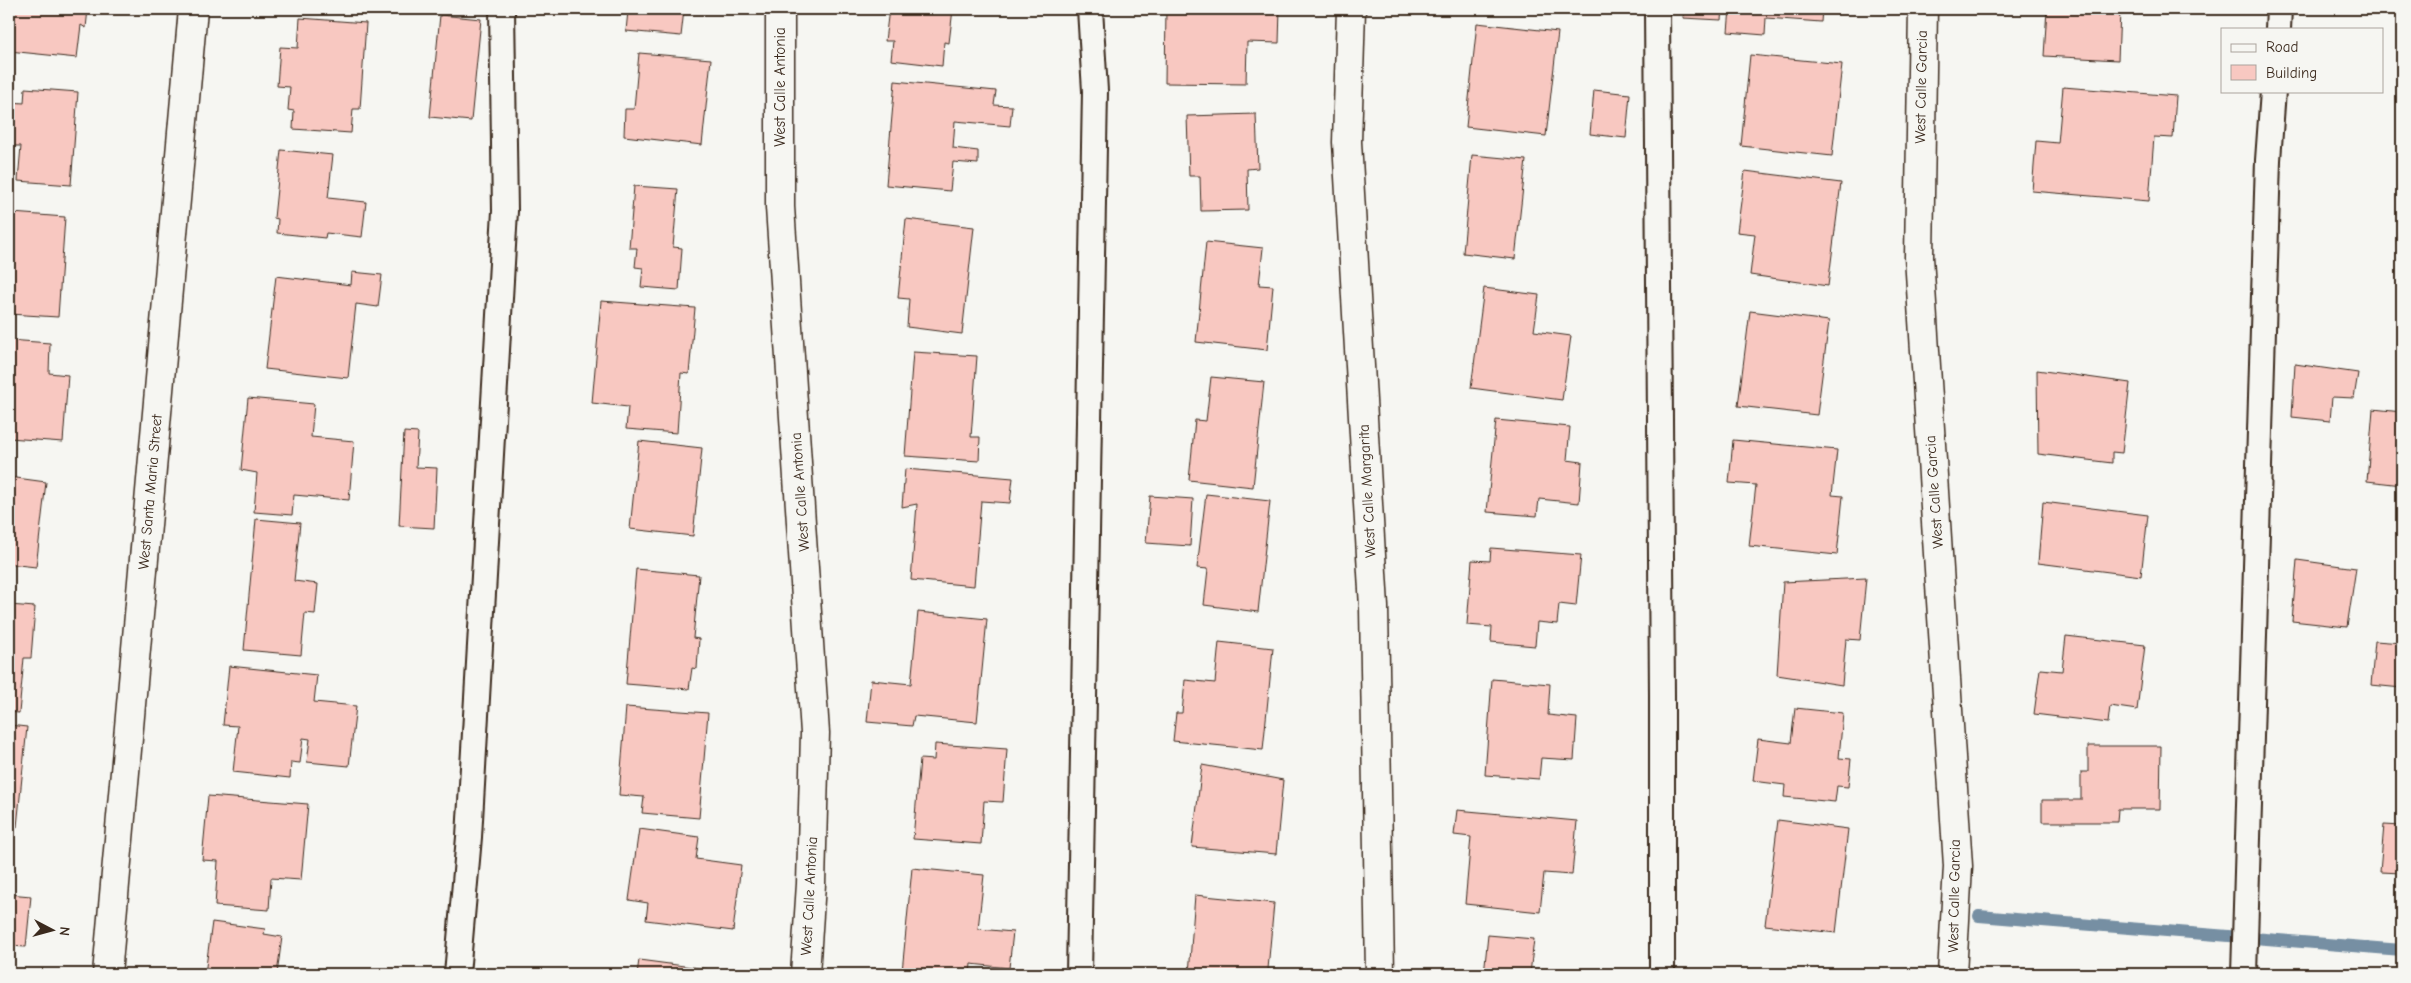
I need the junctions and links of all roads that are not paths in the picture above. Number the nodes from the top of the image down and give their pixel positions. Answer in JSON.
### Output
{"nodes":[{"id":1,"x":193,"y":9,"type":"edge"},
{"id":2,"x":502,"y":9,"type":"edge"},
{"id":3,"x":780,"y":9,"type":"edge"},
{"id":4,"x":1090,"y":9,"type":"edge"},
{"id":5,"x":1351,"y":9,"type":"edge"},
{"id":6,"x":1657,"y":9,"type":"edge"},
{"id":7,"x":1923,"y":9,"type":"edge"},
{"id":8,"x":2279,"y":9,"type":"edge"},
{"id":9,"x":2278,"y":28,"type":"edge"},
{"id":10,"x":2273,"y":92,"type":"edge"},
{"id":11,"x":107,"y":974,"type":"edge"},
{"id":12,"x":457,"y":974,"type":"edge"},
{"id":13,"x":805,"y":974,"type":"edge"},
{"id":14,"x":1080,"y":974,"type":"edge"},
{"id":15,"x":1380,"y":974,"type":"edge"},
{"id":16,"x":1662,"y":974,"type":"edge"},
{"id":17,"x":1952,"y":974,"type":"edge"},
{"id":18,"x":2244,"y":974,"type":"edge"}],
"edges":[{"from":1,"to":11,"type":"street","name":"West Santa Maria Street"},
{"from":2,"to":12,"type":"lane"},
{"from":3,"to":13,"type":"street","name":"West Calle Antonia"},
{"from":4,"to":14,"type":"lane"},
{"from":5,"to":15,"type":"street","name":"West Calle Margarita"},
{"from":6,"to":16,"type":"lane"},
{"from":7,"to":17,"type":"street","name":"West Calle Garcia"},
{"from":8,"to":9,"type":"lane"},
{"from":10,"to":18,"type":"lane"}]}
